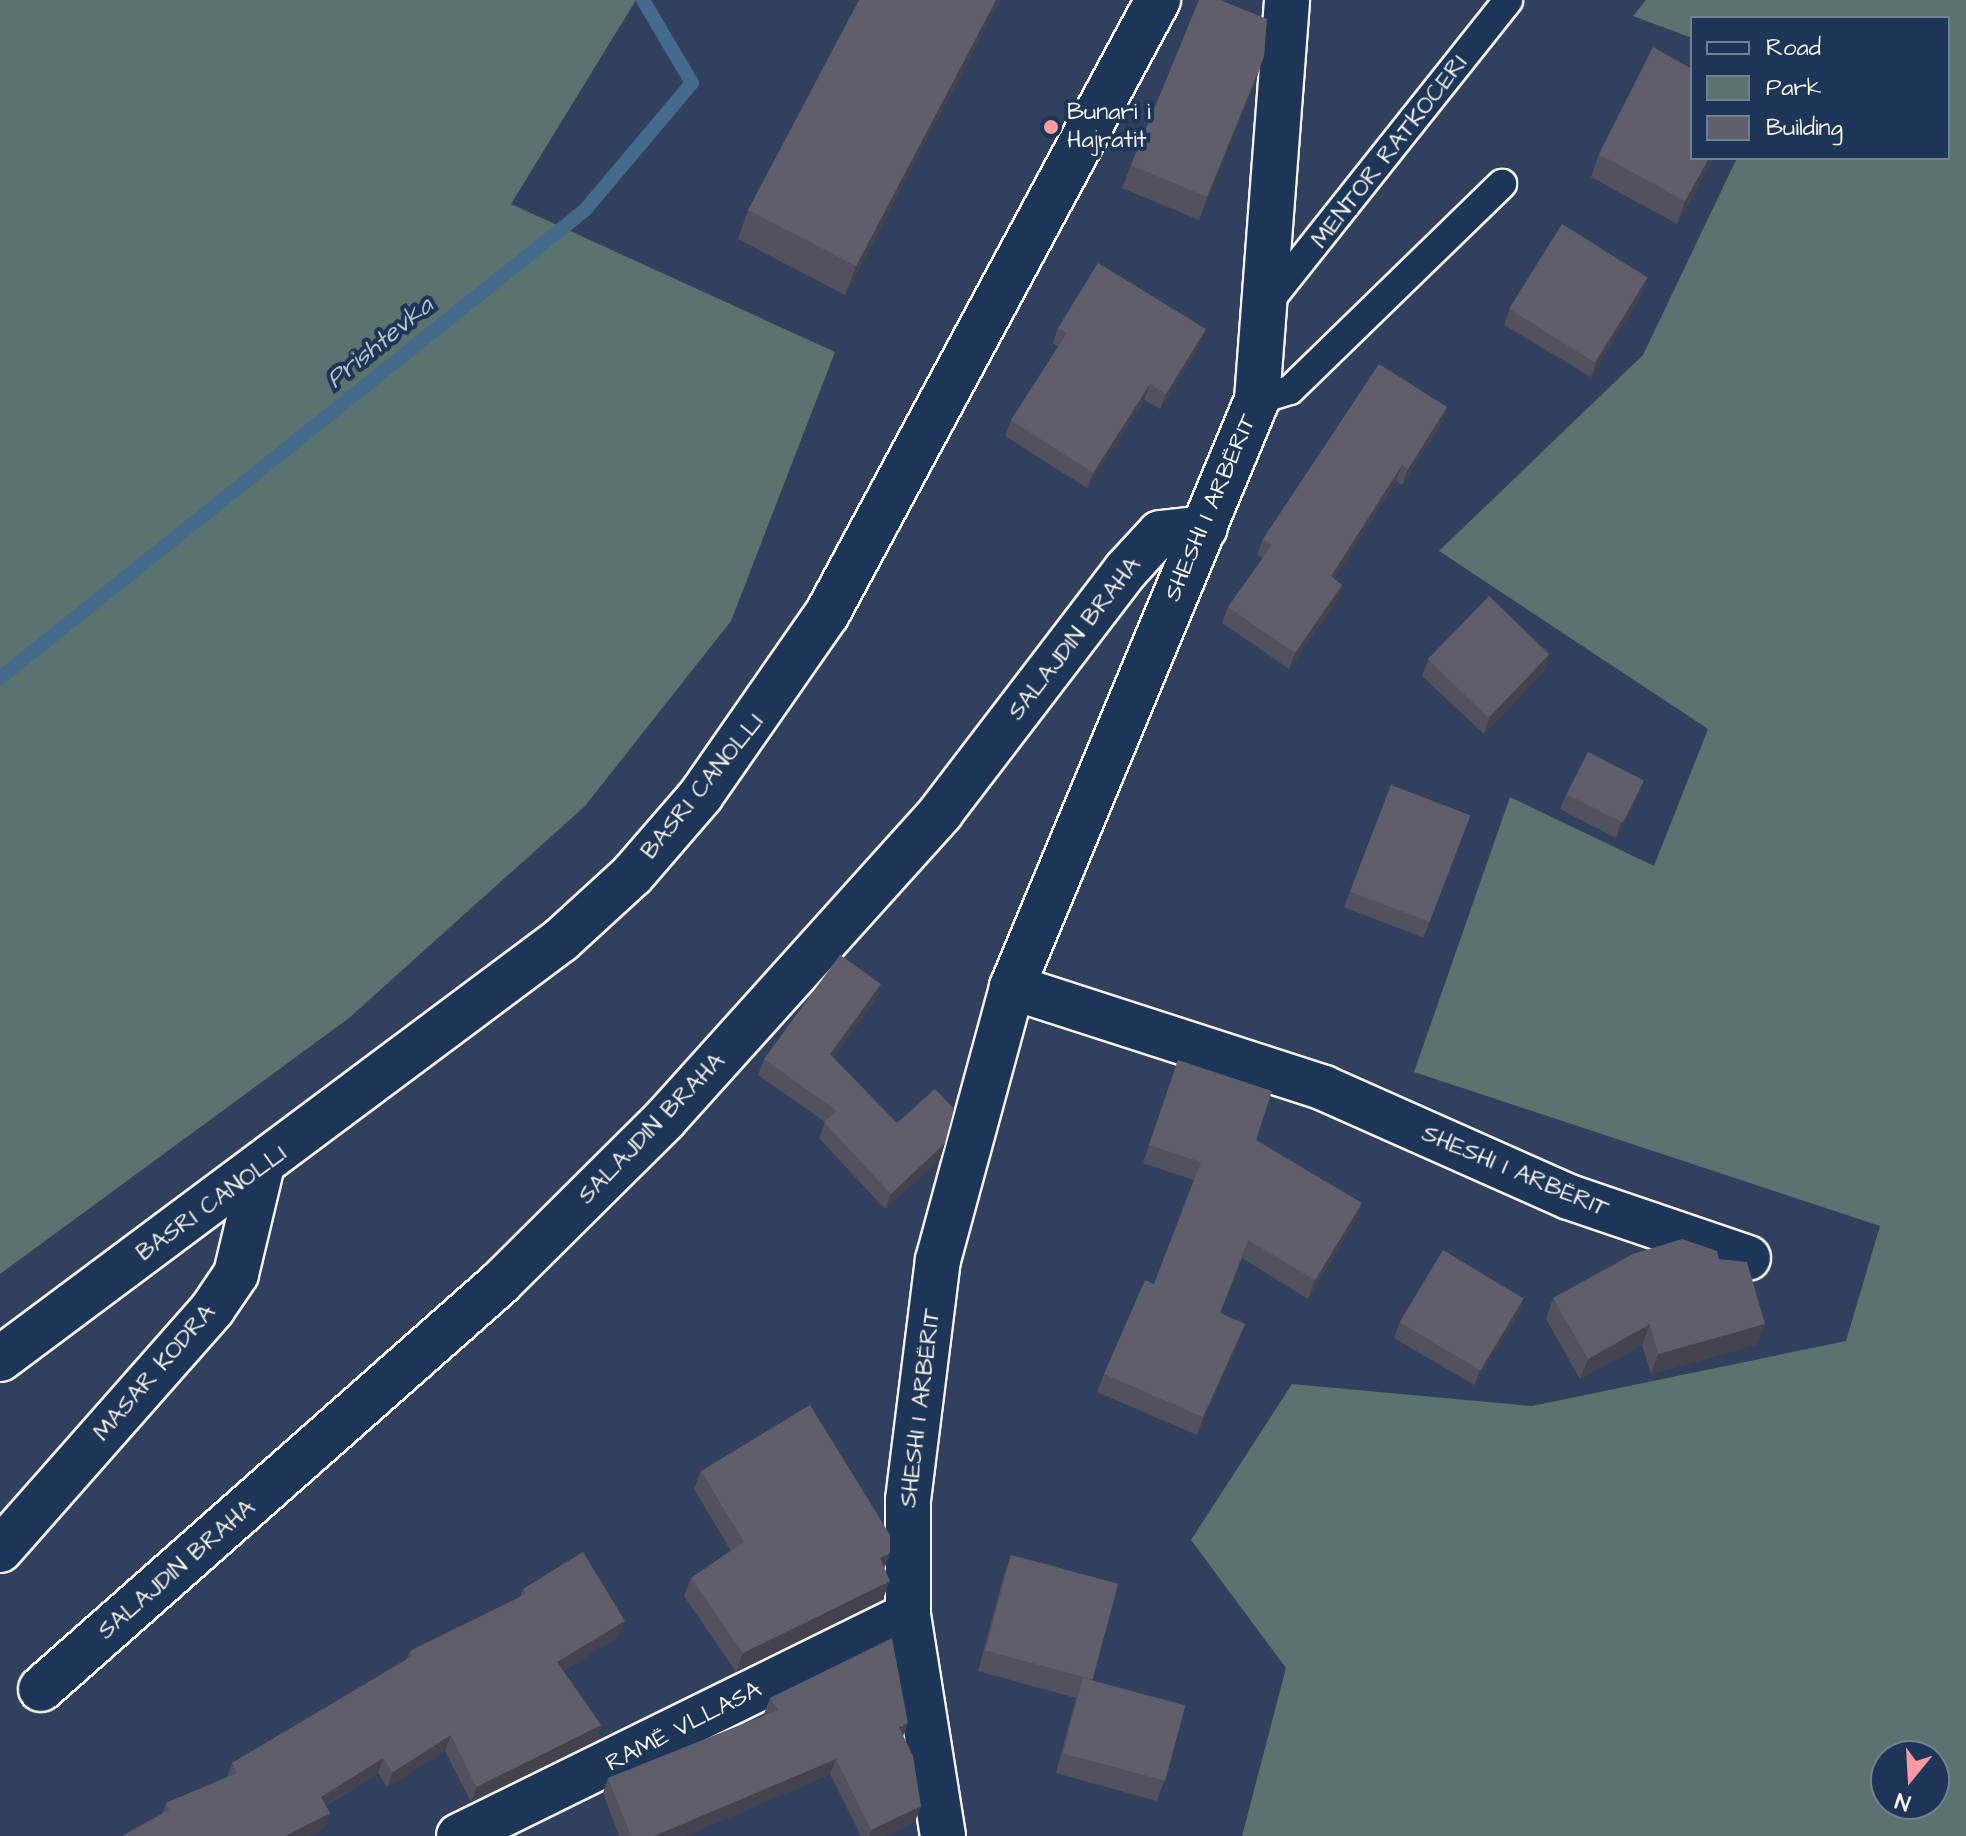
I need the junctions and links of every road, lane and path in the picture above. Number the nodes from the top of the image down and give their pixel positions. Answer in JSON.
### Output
{"nodes":[{"id":1,"x":1158,"y":0,"type":"edge"},
{"id":2,"x":1287,"y":0,"type":"edge"},
{"id":3,"x":1508,"y":0,"type":"edge"},
{"id":4,"x":1502,"y":184,"type":"dead end"},
{"id":5,"x":1269,"y":301,"type":"junction"},
{"id":6,"x":1257,"y":400,"type":"junction"},
{"id":7,"x":1205,"y":528,"type":"junction"},
{"id":8,"x":1012,"y":987,"type":"junction"},
{"id":9,"x":261,"y":1169,"type":"junction"},
{"id":10,"x":1748,"y":1258,"type":"dead end"},
{"id":11,"x":0,"y":1359,"type":"edge"},
{"id":12,"x":0,"y":1550,"type":"edge"},
{"id":13,"x":908,"y":1615,"type":"junction"},
{"id":14,"x":41,"y":1689,"type":"dead end"},
{"id":15,"x":459,"y":1836,"type":"edge"},
{"id":16,"x":943,"y":1836,"type":"edge"}],
"edges":[{"from":1,"to":9,"type":"street","name":"BASRI CANOLLI"},
{"from":2,"to":5,"type":"street","name":"SHESHI I ARBËRIT"},
{"from":3,"to":5,"type":"lane","name":"MENTOR RATKOCERI"},
{"from":4,"to":6,"type":"lane"},
{"from":5,"to":6,"type":"street","name":"SHESHI I ARBËRIT"},
{"from":6,"to":7,"type":"street","name":"SHESHI I ARBËRIT"},
{"from":7,"to":8,"type":"street","name":"SHESHI I ARBËRIT"},
{"from":7,"to":14,"type":"street","name":"SALAJDIN BRAHA"},
{"from":8,"to":10,"type":"street","name":"SHESHI I ARBËRIT"},
{"from":8,"to":13,"type":"street","name":"SHESHI I ARBËRIT"},
{"from":9,"to":11,"type":"street","name":"BASRI CANOLLI"},
{"from":9,"to":12,"type":"street","name":"MASAR KODRA"},
{"from":13,"to":15,"type":"street","name":"RAMË VLLASA"},
{"from":13,"to":16,"type":"street","name":"SHESHI I ARBËRIT"}]}
